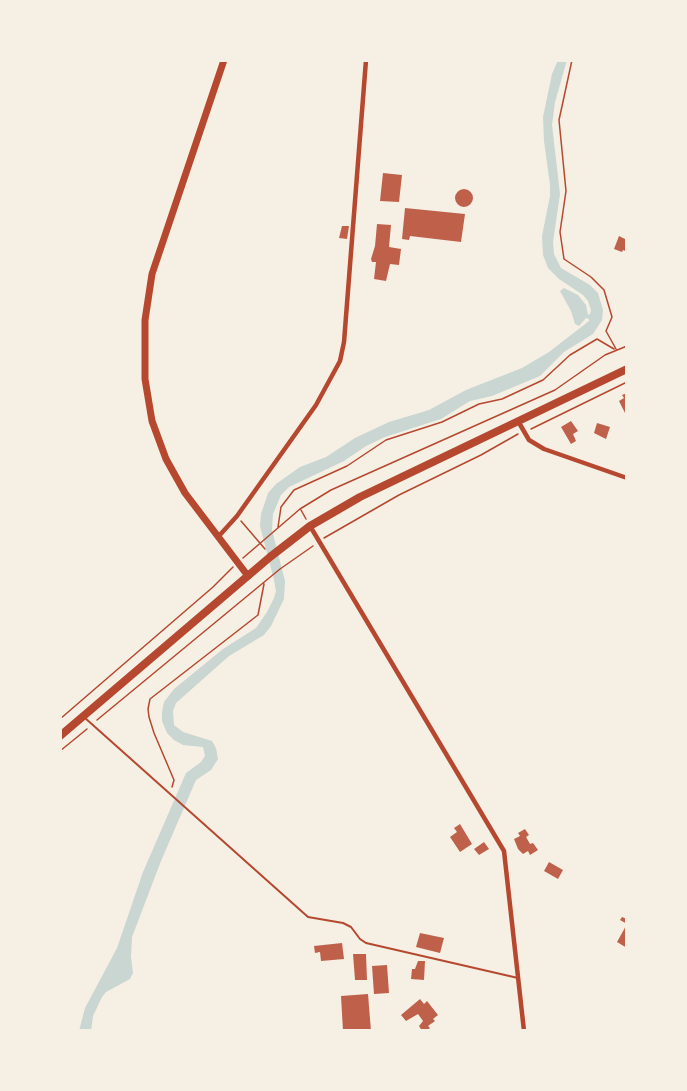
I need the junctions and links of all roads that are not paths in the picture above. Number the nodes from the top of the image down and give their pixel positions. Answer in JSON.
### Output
{"nodes":[{"id":1,"x":224,"y":60,"type":"edge"},
{"id":2,"x":366,"y":60,"type":"edge"},
{"id":3,"x":627,"y":369,"type":"edge"},
{"id":4,"x":518,"y":422,"type":"junction"},
{"id":5,"x":627,"y":478,"type":"edge"},
{"id":6,"x":310,"y":526,"type":"junction"},
{"id":7,"x":218,"y":537,"type":"junction"},
{"id":8,"x":248,"y":576,"type":"junction"},
{"id":9,"x":83,"y":716,"type":"junction"},
{"id":10,"x":60,"y":736,"type":"edge"},
{"id":11,"x":518,"y":978,"type":"junction"},
{"id":12,"x":524,"y":1031,"type":"edge"}],
"edges":[{"from":1,"to":7,"type":"main road"},
{"from":2,"to":7,"type":"street"},
{"from":3,"to":4,"type":"main road"},
{"from":4,"to":5,"type":"street"},
{"from":4,"to":6,"type":"main road"},
{"from":6,"to":8,"type":"main road"},
{"from":6,"to":11,"type":"street"},
{"from":7,"to":8,"type":"main road"},
{"from":8,"to":9,"type":"main road"},
{"from":9,"to":10,"type":"main road"},
{"from":9,"to":11,"type":"lane"},
{"from":11,"to":12,"type":"street"}]}
